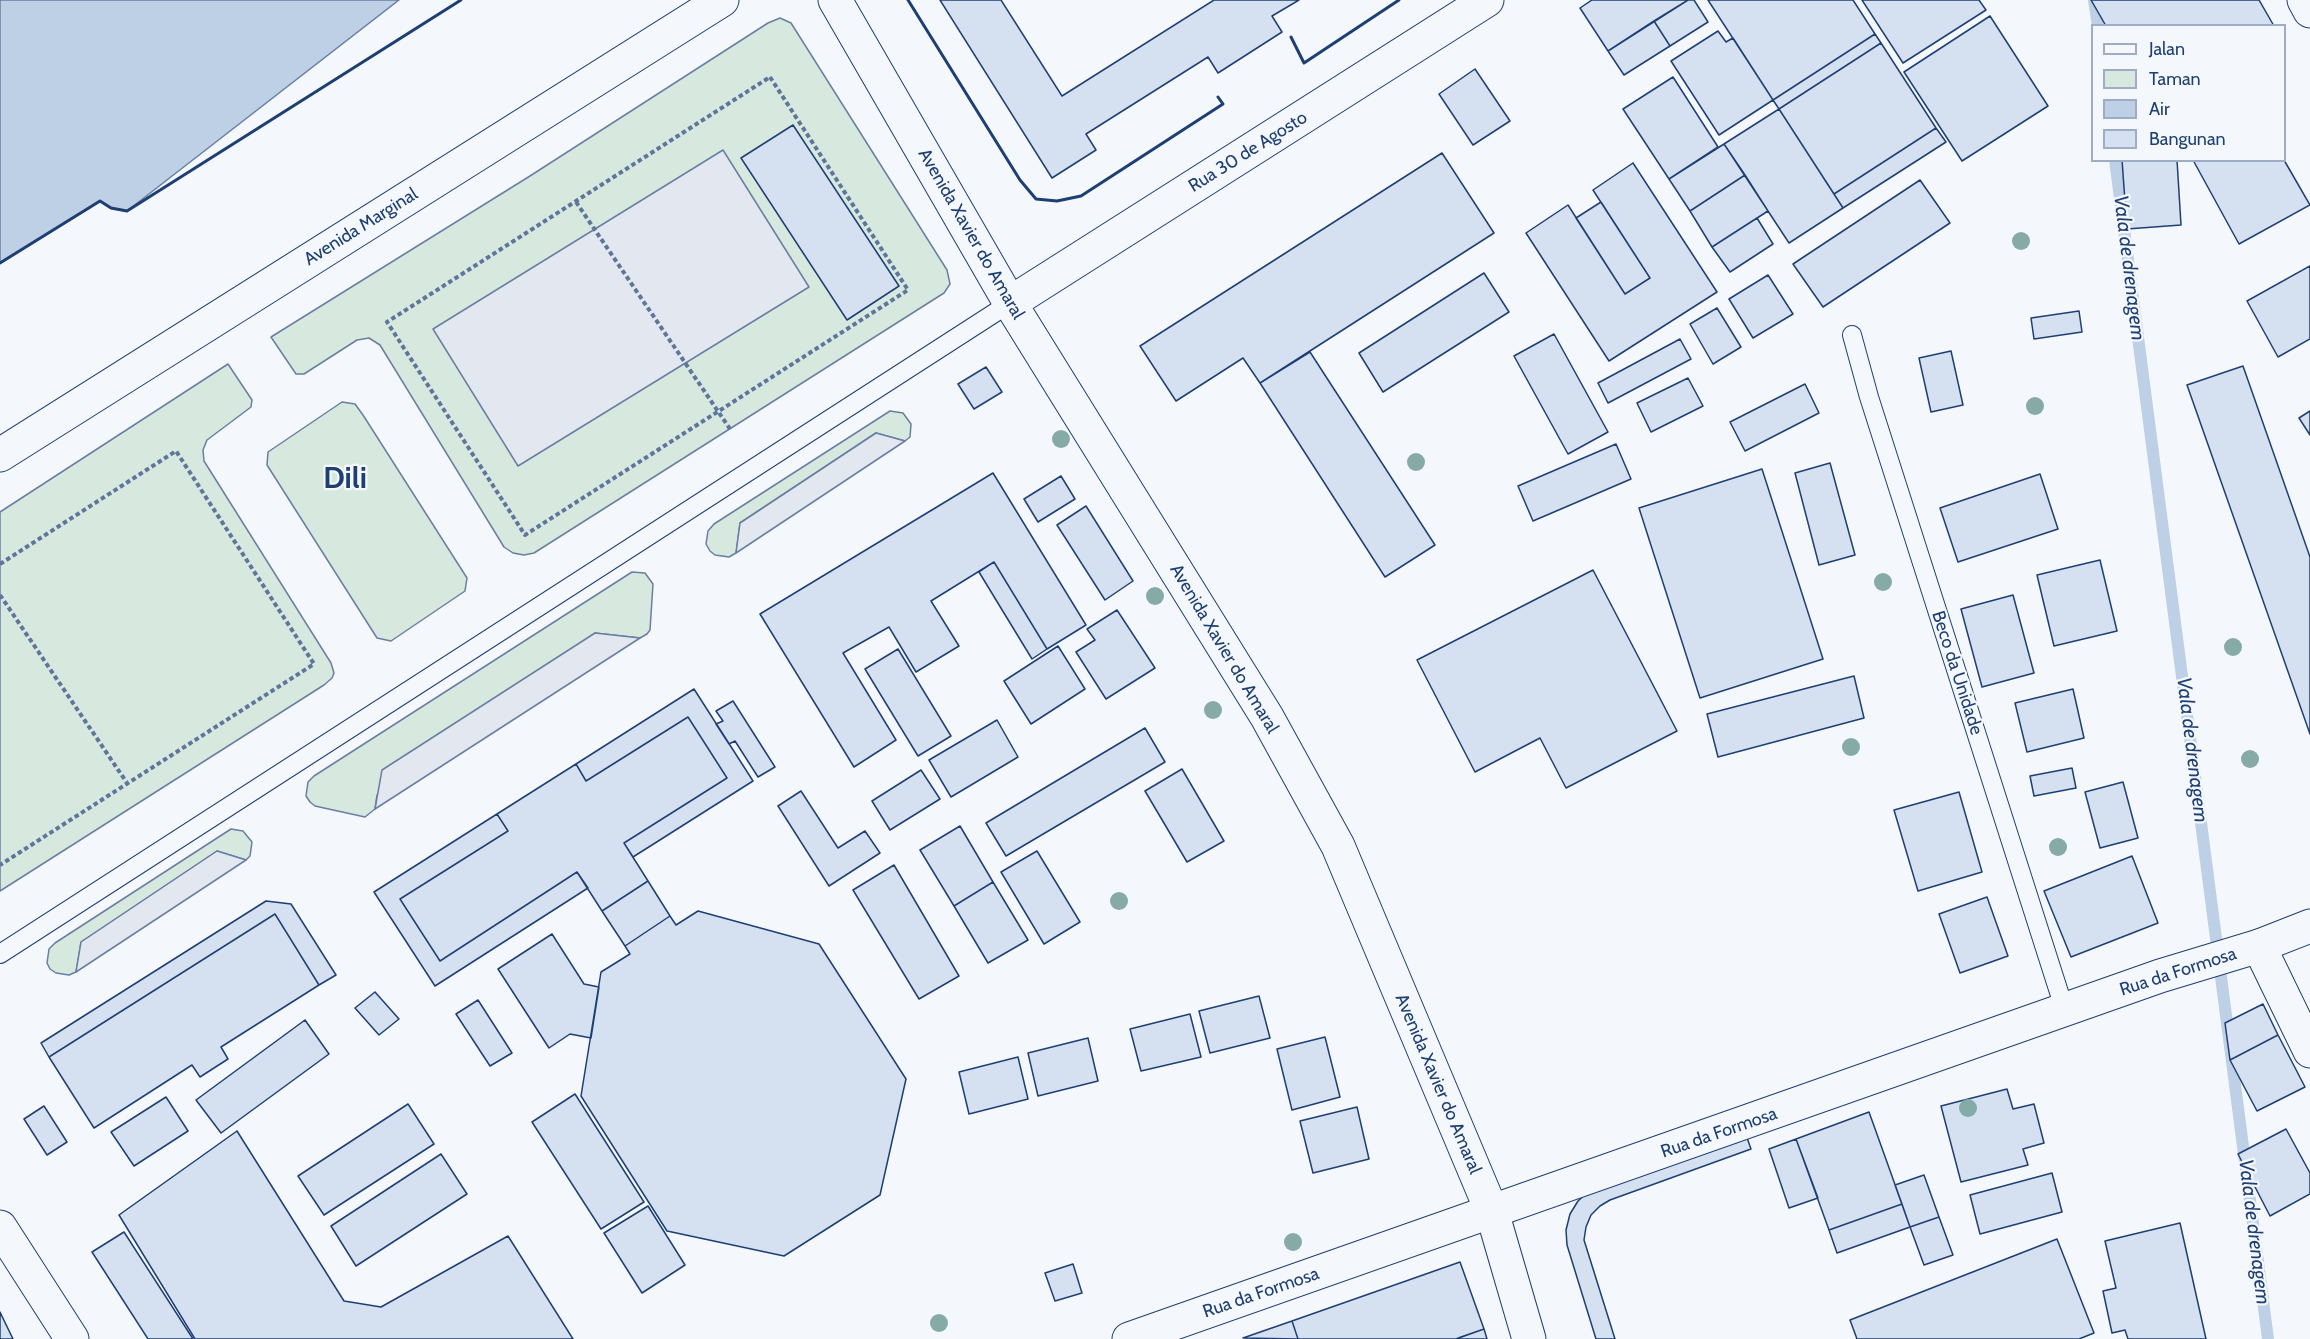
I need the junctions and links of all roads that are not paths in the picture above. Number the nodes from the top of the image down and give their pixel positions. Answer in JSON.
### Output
{"nodes":[{"id":1,"x":722,"y":0,"type":"edge"},
{"id":2,"x":835,"y":0,"type":"edge"},
{"id":3,"x":1487,"y":0,"type":"edge"},
{"id":4,"x":2304,"y":0,"type":"edge"},
{"id":5,"x":2310,"y":11,"type":"edge"},
{"id":6,"x":1010,"y":303,"type":"junction"},
{"id":7,"x":1852,"y":334,"type":"dead end"},
{"id":8,"x":0,"y":455,"type":"edge"},
{"id":9,"x":2310,"y":926,"type":"edge"},
{"id":10,"x":2259,"y":946,"type":"junction"},
{"id":11,"x":0,"y":954,"type":"edge"},
{"id":12,"x":2065,"y":1011,"type":"junction"},
{"id":13,"x":2310,"y":1051,"type":"edge"},
{"id":14,"x":1492,"y":1212,"type":"junction"},
{"id":15,"x":0,"y":1227,"type":"edge"},
{"id":16,"x":72,"y":1339,"type":"edge"},
{"id":17,"x":1129,"y":1339,"type":"edge"},
{"id":18,"x":1529,"y":1339,"type":"edge"}],
"edges":[{"from":1,"to":8,"type":"main road","name":"Avenida Marginal"},
{"from":2,"to":6,"type":"main road","name":"Avenida Xavier do Amaral"},
{"from":3,"to":6,"type":"main road","name":"Rua 30 de Agosto"},
{"from":4,"to":5,"type":"main road"},
{"from":6,"to":11,"type":"lane"},
{"from":6,"to":14,"type":"main road","name":"Avenida Xavier do Amaral"},
{"from":7,"to":12,"type":"lane","name":"Beco da Unidade"},
{"from":9,"to":10,"type":"main road","name":"Rua da Formosa"},
{"from":10,"to":12,"type":"main road","name":"Rua da Formosa"},
{"from":10,"to":13,"type":"main road"},
{"from":12,"to":14,"type":"main road","name":"Rua da Formosa"},
{"from":14,"to":17,"type":"main road","name":"Rua da Formosa"},
{"from":14,"to":18,"type":"main road","name":"Avenida Xavier do Amaral"},
{"from":15,"to":16,"type":"main road"}]}
